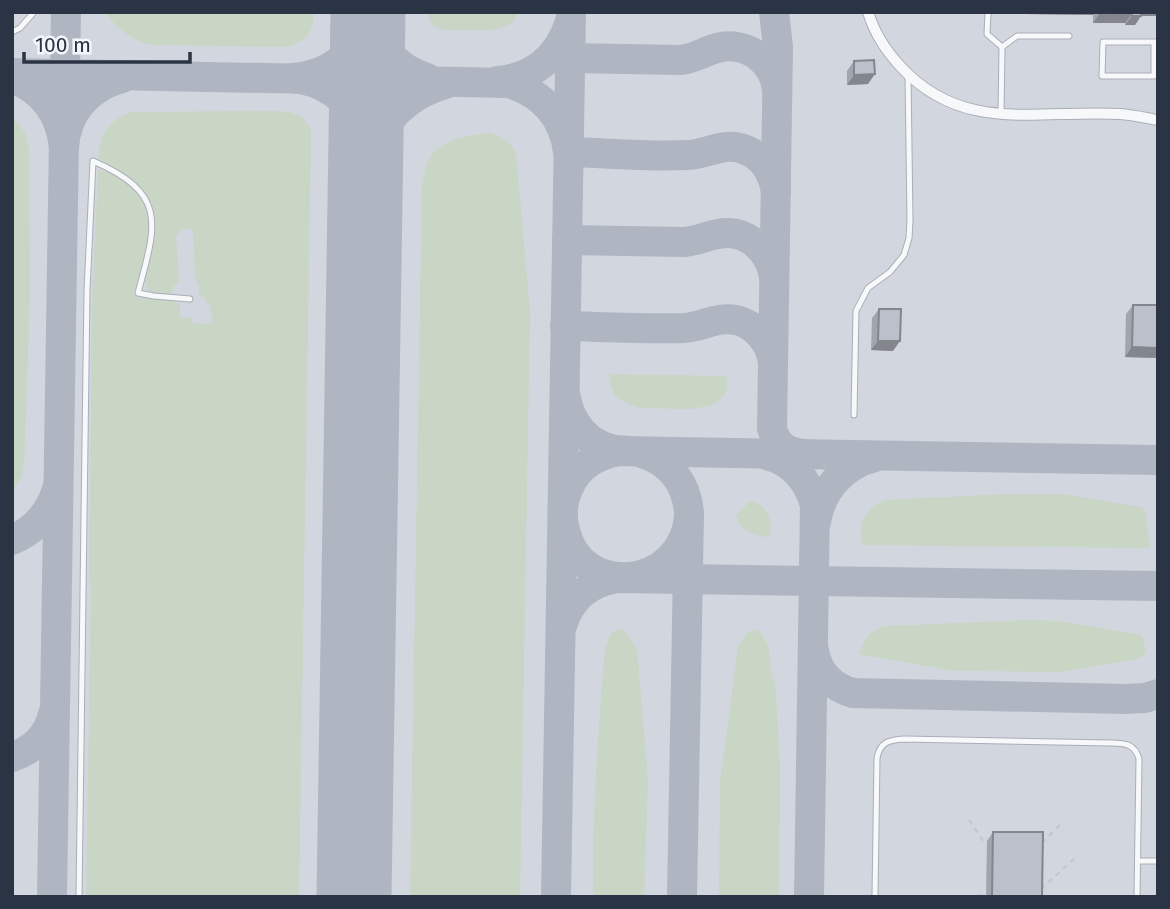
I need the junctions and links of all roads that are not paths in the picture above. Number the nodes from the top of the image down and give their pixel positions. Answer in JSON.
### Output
{"nodes":[{"id":1,"x":34,"y":12,"type":"edge"},
{"id":2,"x":868,"y":12,"type":"edge"},
{"id":3,"x":988,"y":12,"type":"edge"},
{"id":4,"x":12,"y":32,"type":"edge"},
{"id":5,"x":1069,"y":36,"type":"dead end"},
{"id":6,"x":1156,"y":42,"type":"edge"},
{"id":7,"x":1002,"y":47,"type":"junction"},
{"id":8,"x":908,"y":74,"type":"junction"},
{"id":9,"x":1001,"y":115,"type":"junction"},
{"id":10,"x":1158,"y":120,"type":"edge"},
{"id":11,"x":190,"y":299,"type":"dead end"},
{"id":12,"x":854,"y":415,"type":"dead end"},
{"id":13,"x":1138,"y":861,"type":"junction"},
{"id":14,"x":1158,"y":862,"type":"edge"},
{"id":15,"x":79,"y":897,"type":"edge"},
{"id":16,"x":874,"y":897,"type":"edge"},
{"id":17,"x":1137,"y":897,"type":"edge"}],
"edges":[{"from":1,"to":4,"type":"lane"},
{"from":2,"to":8,"type":"street"},
{"from":3,"to":7,"type":"lane"},
{"from":5,"to":7,"type":"lane"},
{"from":6,"to":6,"type":"lane"},
{"from":7,"to":9,"type":"lane"},
{"from":8,"to":9,"type":"street"},
{"from":8,"to":12,"type":"lane"},
{"from":9,"to":10,"type":"street"},
{"from":11,"to":15,"type":"lane"},
{"from":13,"to":14,"type":"lane"},
{"from":13,"to":16,"type":"lane"},
{"from":13,"to":17,"type":"lane"}]}
